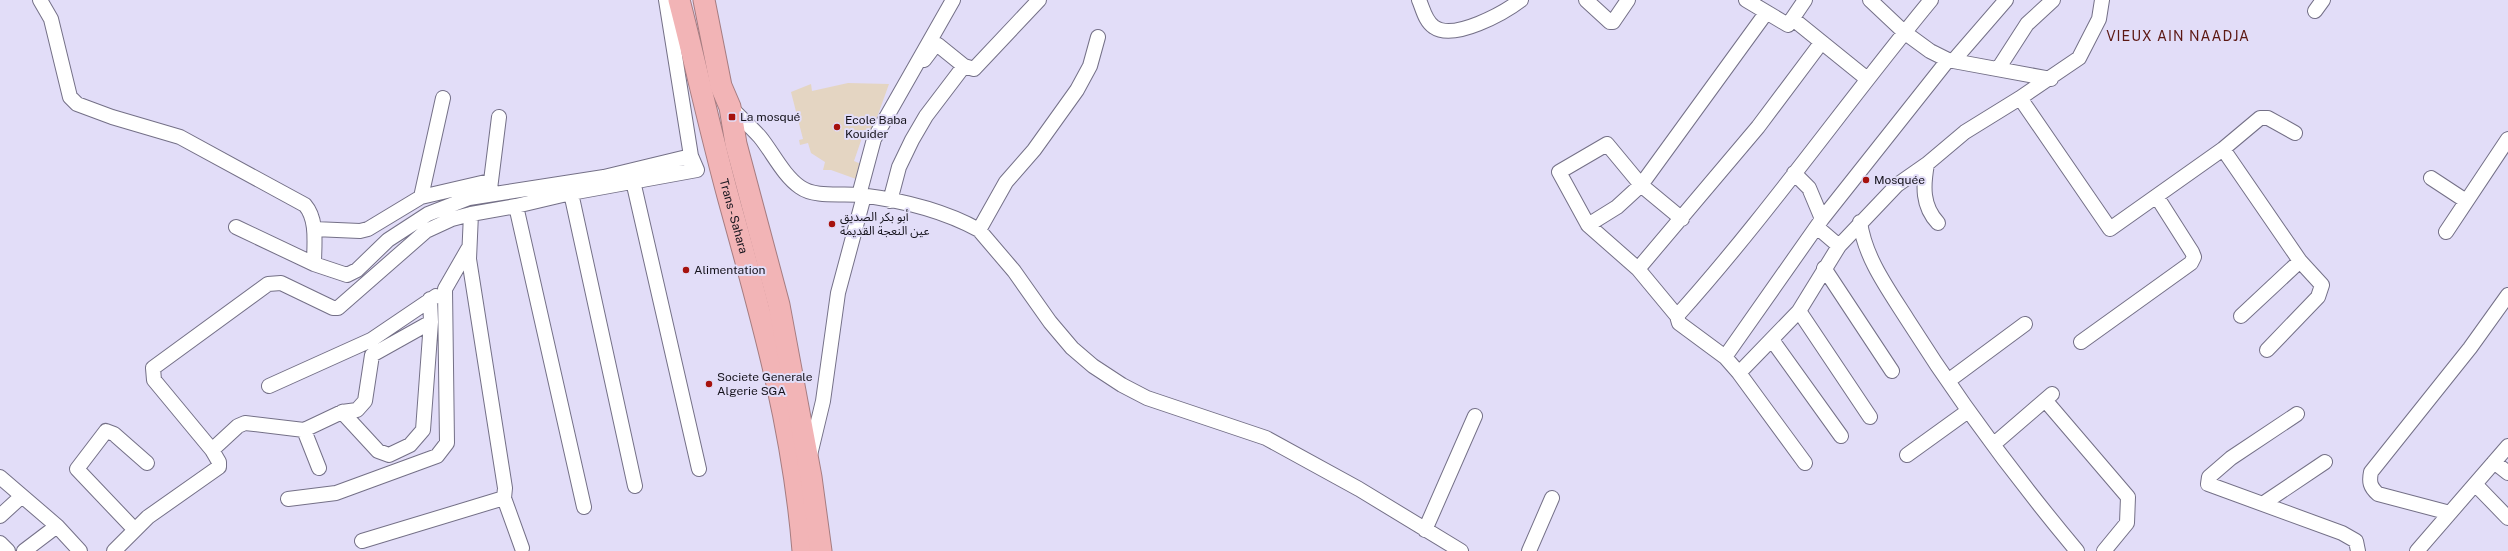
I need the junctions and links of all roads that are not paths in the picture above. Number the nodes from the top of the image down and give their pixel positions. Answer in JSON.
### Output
{"nodes":[{"id":1,"x":40,"y":0,"type":"edge"},
{"id":2,"x":666,"y":0,"type":"edge"},
{"id":3,"x":679,"y":0,"type":"edge"},
{"id":4,"x":704,"y":0,"type":"edge"},
{"id":5,"x":952,"y":0,"type":"edge"},
{"id":6,"x":1039,"y":0,"type":"edge"},
{"id":7,"x":1419,"y":0,"type":"edge"},
{"id":8,"x":1521,"y":0,"type":"edge"},
{"id":9,"x":1586,"y":0,"type":"edge"},
{"id":10,"x":1628,"y":0,"type":"edge"},
{"id":11,"x":1746,"y":0,"type":"edge"},
{"id":12,"x":1805,"y":0,"type":"edge"},
{"id":13,"x":1870,"y":0,"type":"edge"},
{"id":14,"x":1931,"y":0,"type":"edge"},
{"id":15,"x":2006,"y":0,"type":"edge"},
{"id":16,"x":2053,"y":0,"type":"edge"},
{"id":17,"x":2102,"y":0,"type":"edge"},
{"id":18,"x":1766,"y":13,"type":"junction"},
{"id":19,"x":1793,"y":19,"type":"junction"},
{"id":20,"x":1904,"y":32,"type":"junction"},
{"id":21,"x":1098,"y":37,"type":"dead end"},
{"id":22,"x":1821,"y":43,"type":"junction"},
{"id":23,"x":1951,"y":60,"type":"junction"},
{"id":24,"x":964,"y":66,"type":"junction"},
{"id":25,"x":1998,"y":69,"type":"junction"},
{"id":26,"x":1866,"y":78,"type":"junction"},
{"id":27,"x":2051,"y":79,"type":"junction"},
{"id":28,"x":443,"y":98,"type":"dead end"},
{"id":29,"x":2020,"y":98,"type":"junction"},
{"id":30,"x":892,"y":104,"type":"junction"},
{"id":31,"x":730,"y":107,"type":"junction"},
{"id":32,"x":499,"y":117,"type":"dead end"},
{"id":33,"x":2295,"y":133,"type":"dead end"},
{"id":34,"x":2508,"y":139,"type":"edge"},
{"id":35,"x":2223,"y":149,"type":"junction"},
{"id":36,"x":691,"y":156,"type":"junction"},
{"id":37,"x":1927,"y":164,"type":"junction"},
{"id":38,"x":1794,"y":173,"type":"junction"},
{"id":39,"x":2431,"y":178,"type":"dead end"},
{"id":40,"x":633,"y":181,"type":"junction"},
{"id":41,"x":1641,"y":185,"type":"junction"},
{"id":42,"x":490,"y":187,"type":"junction"},
{"id":43,"x":571,"y":193,"type":"junction"},
{"id":44,"x":862,"y":196,"type":"junction"},
{"id":45,"x":421,"y":197,"type":"junction"},
{"id":46,"x":2157,"y":197,"type":"junction"},
{"id":47,"x":890,"y":201,"type":"junction"},
{"id":48,"x":2466,"y":201,"type":"junction"},
{"id":49,"x":516,"y":206,"type":"junction"},
{"id":50,"x":471,"y":214,"type":"junction"},
{"id":51,"x":1682,"y":219,"type":"junction"},
{"id":52,"x":1860,"y":222,"type":"junction"},
{"id":53,"x":1938,"y":223,"type":"dead end"},
{"id":54,"x":1820,"y":224,"type":"junction"},
{"id":55,"x":1588,"y":226,"type":"junction"},
{"id":56,"x":236,"y":227,"type":"dead end"},
{"id":57,"x":314,"y":229,"type":"junction"},
{"id":58,"x":979,"y":230,"type":"junction"},
{"id":59,"x":2446,"y":232,"type":"dead end"},
{"id":60,"x":1838,"y":246,"type":"junction"},
{"id":61,"x":468,"y":249,"type":"junction"},
{"id":62,"x":2300,"y":261,"type":"junction"},
{"id":63,"x":314,"y":264,"type":"junction"},
{"id":64,"x":1824,"y":268,"type":"junction"},
{"id":65,"x":1638,"y":269,"type":"junction"},
{"id":66,"x":445,"y":289,"type":"junction"},
{"id":67,"x":2508,"y":295,"type":"edge"},
{"id":68,"x":430,"y":299,"type":"junction"},
{"id":69,"x":1799,"y":311,"type":"junction"},
{"id":70,"x":1677,"y":316,"type":"junction"},
{"id":71,"x":2241,"y":316,"type":"dead end"},
{"id":72,"x":431,"y":322,"type":"junction"},
{"id":73,"x":2025,"y":324,"type":"dead end"},
{"id":74,"x":1772,"y":340,"type":"junction"},
{"id":75,"x":2081,"y":342,"type":"dead end"},
{"id":76,"x":2267,"y":350,"type":"dead end"},
{"id":77,"x":1725,"y":357,"type":"junction"},
{"id":78,"x":1892,"y":371,"type":"dead end"},
{"id":79,"x":1739,"y":373,"type":"junction"},
{"id":80,"x":1948,"y":381,"type":"junction"},
{"id":81,"x":268,"y":386,"type":"dead end"},
{"id":82,"x":1968,"y":410,"type":"junction"},
{"id":83,"x":342,"y":412,"type":"junction"},
{"id":84,"x":2297,"y":414,"type":"dead end"},
{"id":85,"x":1475,"y":416,"type":"dead end"},
{"id":86,"x":1870,"y":417,"type":"dead end"},
{"id":87,"x":304,"y":430,"type":"junction"},
{"id":88,"x":1841,"y":436,"type":"dead end"},
{"id":89,"x":1994,"y":444,"type":"junction"},
{"id":90,"x":2508,"y":446,"type":"edge"},
{"id":91,"x":212,"y":450,"type":"junction"},
{"id":92,"x":1907,"y":455,"type":"dead end"},
{"id":93,"x":808,"y":461,"type":"junction"},
{"id":94,"x":2325,"y":462,"type":"dead end"},
{"id":95,"x":2494,"y":462,"type":"junction"},
{"id":96,"x":147,"y":463,"type":"dead end"},
{"id":97,"x":1805,"y":463,"type":"dead end"},
{"id":98,"x":319,"y":468,"type":"dead end"},
{"id":99,"x":699,"y":469,"type":"dead end"},
{"id":100,"x":2508,"y":474,"type":"edge"},
{"id":101,"x":0,"y":477,"type":"edge"},
{"id":102,"x":2475,"y":484,"type":"junction"},
{"id":103,"x":635,"y":486,"type":"dead end"},
{"id":104,"x":22,"y":496,"type":"junction"},
{"id":105,"x":504,"y":498,"type":"junction"},
{"id":106,"x":1552,"y":498,"type":"dead end"},
{"id":107,"x":288,"y":500,"type":"dead end"},
{"id":108,"x":2264,"y":503,"type":"junction"},
{"id":109,"x":584,"y":507,"type":"dead end"},
{"id":110,"x":2450,"y":513,"type":"junction"},
{"id":111,"x":0,"y":516,"type":"edge"},
{"id":112,"x":2508,"y":518,"type":"edge"},
{"id":113,"x":57,"y":526,"type":"junction"},
{"id":114,"x":135,"y":530,"type":"junction"},
{"id":115,"x":1425,"y":530,"type":"junction"},
{"id":116,"x":362,"y":541,"type":"dead end"},
{"id":117,"x":0,"y":543,"type":"edge"},
{"id":118,"x":522,"y":548,"type":"dead end"},
{"id":119,"x":8,"y":551,"type":"edge"},
{"id":120,"x":24,"y":551,"type":"edge"},
{"id":121,"x":80,"y":551,"type":"edge"},
{"id":122,"x":114,"y":551,"type":"edge"},
{"id":123,"x":803,"y":551,"type":"edge"},
{"id":124,"x":821,"y":551,"type":"edge"},
{"id":125,"x":1461,"y":551,"type":"edge"},
{"id":126,"x":1529,"y":551,"type":"edge"},
{"id":127,"x":2077,"y":551,"type":"edge"},
{"id":128,"x":2104,"y":551,"type":"edge"},
{"id":129,"x":2358,"y":551,"type":"edge"},
{"id":130,"x":2417,"y":551,"type":"edge"}],
"edges":[{"from":1,"to":57,"type":"street"},
{"from":2,"to":36,"type":"street"},
{"from":3,"to":123,"type":"highway","name":"Trans - Sahara"},
{"from":4,"to":31,"type":"highway","name":"Trans - Sahara"},
{"from":5,"to":30,"type":"street"},
{"from":6,"to":24,"type":"street"},
{"from":7,"to":8,"type":"street"},
{"from":9,"to":10,"type":"street"},
{"from":11,"to":18,"type":"street"},
{"from":12,"to":19,"type":"street"},
{"from":13,"to":20,"type":"street"},
{"from":14,"to":20,"type":"street"},
{"from":15,"to":23,"type":"street"},
{"from":16,"to":25,"type":"street"},
{"from":17,"to":27,"type":"street"},
{"from":18,"to":19,"type":"street"},
{"from":18,"to":41,"type":"street"},
{"from":19,"to":22,"type":"street"},
{"from":20,"to":23,"type":"street"},
{"from":20,"to":26,"type":"street"},
{"from":21,"to":58,"type":"street"},
{"from":22,"to":26,"type":"street"},
{"from":22,"to":51,"type":"street"},
{"from":23,"to":25,"type":"street"},
{"from":23,"to":54,"type":"street"},
{"from":24,"to":30,"type":"street"},
{"from":24,"to":47,"type":"street"},
{"from":25,"to":27,"type":"street"},
{"from":26,"to":38,"type":"street"},
{"from":27,"to":29,"type":"street"},
{"from":28,"to":45,"type":"street"},
{"from":29,"to":37,"type":"street"},
{"from":29,"to":46,"type":"street"},
{"from":30,"to":44,"type":"street"},
{"from":31,"to":44,"type":"street"},
{"from":31,"to":93,"type":"highway","name":"Trans - Sahara"},
{"from":32,"to":42,"type":"street"},
{"from":33,"to":35,"type":"street"},
{"from":34,"to":48,"type":"street"},
{"from":35,"to":46,"type":"street"},
{"from":35,"to":62,"type":"street"},
{"from":36,"to":40,"type":"street"},
{"from":36,"to":42,"type":"street"},
{"from":37,"to":52,"type":"street"},
{"from":37,"to":53,"type":"street"},
{"from":38,"to":54,"type":"street"},
{"from":38,"to":70,"type":"street"},
{"from":39,"to":48,"type":"street"},
{"from":40,"to":43,"type":"street"},
{"from":40,"to":99,"type":"street"},
{"from":41,"to":51,"type":"street"},
{"from":41,"to":55,"type":"street"},
{"from":41,"to":55,"type":"street"},
{"from":42,"to":45,"type":"street"},
{"from":42,"to":63,"type":"street"},
{"from":43,"to":49,"type":"street"},
{"from":43,"to":103,"type":"street"},
{"from":44,"to":47,"type":"street"},
{"from":44,"to":93,"type":"street"},
{"from":45,"to":57,"type":"street"},
{"from":46,"to":75,"type":"street"},
{"from":47,"to":58,"type":"street"},
{"from":48,"to":59,"type":"street"},
{"from":49,"to":50,"type":"street"},
{"from":49,"to":109,"type":"street"},
{"from":50,"to":61,"type":"street"},
{"from":50,"to":91,"type":"street"},
{"from":51,"to":65,"type":"street"},
{"from":52,"to":60,"type":"street"},
{"from":52,"to":80,"type":"street"},
{"from":54,"to":60,"type":"street"},
{"from":54,"to":77,"type":"street"},
{"from":55,"to":65,"type":"street"},
{"from":56,"to":63,"type":"street"},
{"from":57,"to":63,"type":"street"},
{"from":58,"to":115,"type":"street"},
{"from":60,"to":64,"type":"street"},
{"from":61,"to":66,"type":"street"},
{"from":61,"to":105,"type":"street"},
{"from":62,"to":71,"type":"street"},
{"from":62,"to":76,"type":"street"},
{"from":64,"to":69,"type":"street"},
{"from":64,"to":78,"type":"street"},
{"from":65,"to":70,"type":"street"},
{"from":66,"to":68,"type":"street"},
{"from":66,"to":107,"type":"street"},
{"from":67,"to":110,"type":"street"},
{"from":68,"to":72,"type":"street"},
{"from":68,"to":81,"type":"street"},
{"from":69,"to":74,"type":"street"},
{"from":69,"to":86,"type":"street"},
{"from":70,"to":77,"type":"street"},
{"from":72,"to":83,"type":"street"},
{"from":72,"to":83,"type":"street"},
{"from":73,"to":80,"type":"street"},
{"from":74,"to":79,"type":"street"},
{"from":74,"to":88,"type":"street"},
{"from":77,"to":79,"type":"street"},
{"from":79,"to":97,"type":"street"},
{"from":80,"to":82,"type":"street"},
{"from":82,"to":89,"type":"street"},
{"from":82,"to":92,"type":"street"},
{"from":83,"to":87,"type":"street"},
{"from":84,"to":108,"type":"street"},
{"from":85,"to":115,"type":"street"},
{"from":87,"to":91,"type":"street"},
{"from":87,"to":98,"type":"street"},
{"from":89,"to":127,"type":"street"},
{"from":89,"to":128,"type":"street"},
{"from":90,"to":95,"type":"street"},
{"from":91,"to":114,"type":"street"},
{"from":93,"to":124,"type":"highway","name":"Trans - Sahara"},
{"from":94,"to":108,"type":"street"},
{"from":95,"to":100,"type":"street"},
{"from":95,"to":102,"type":"street"},
{"from":96,"to":114,"type":"street"},
{"from":101,"to":104,"type":"street"},
{"from":102,"to":110,"type":"street"},
{"from":102,"to":112,"type":"street"},
{"from":104,"to":111,"type":"street"},
{"from":104,"to":113,"type":"street"},
{"from":105,"to":116,"type":"street"},
{"from":105,"to":118,"type":"street"},
{"from":106,"to":126,"type":"street"},
{"from":108,"to":129,"type":"street"},
{"from":110,"to":130,"type":"street"},
{"from":113,"to":120,"type":"street"},
{"from":113,"to":121,"type":"street"},
{"from":114,"to":122,"type":"street"},
{"from":115,"to":125,"type":"street"},
{"from":117,"to":119,"type":"street"}]}
